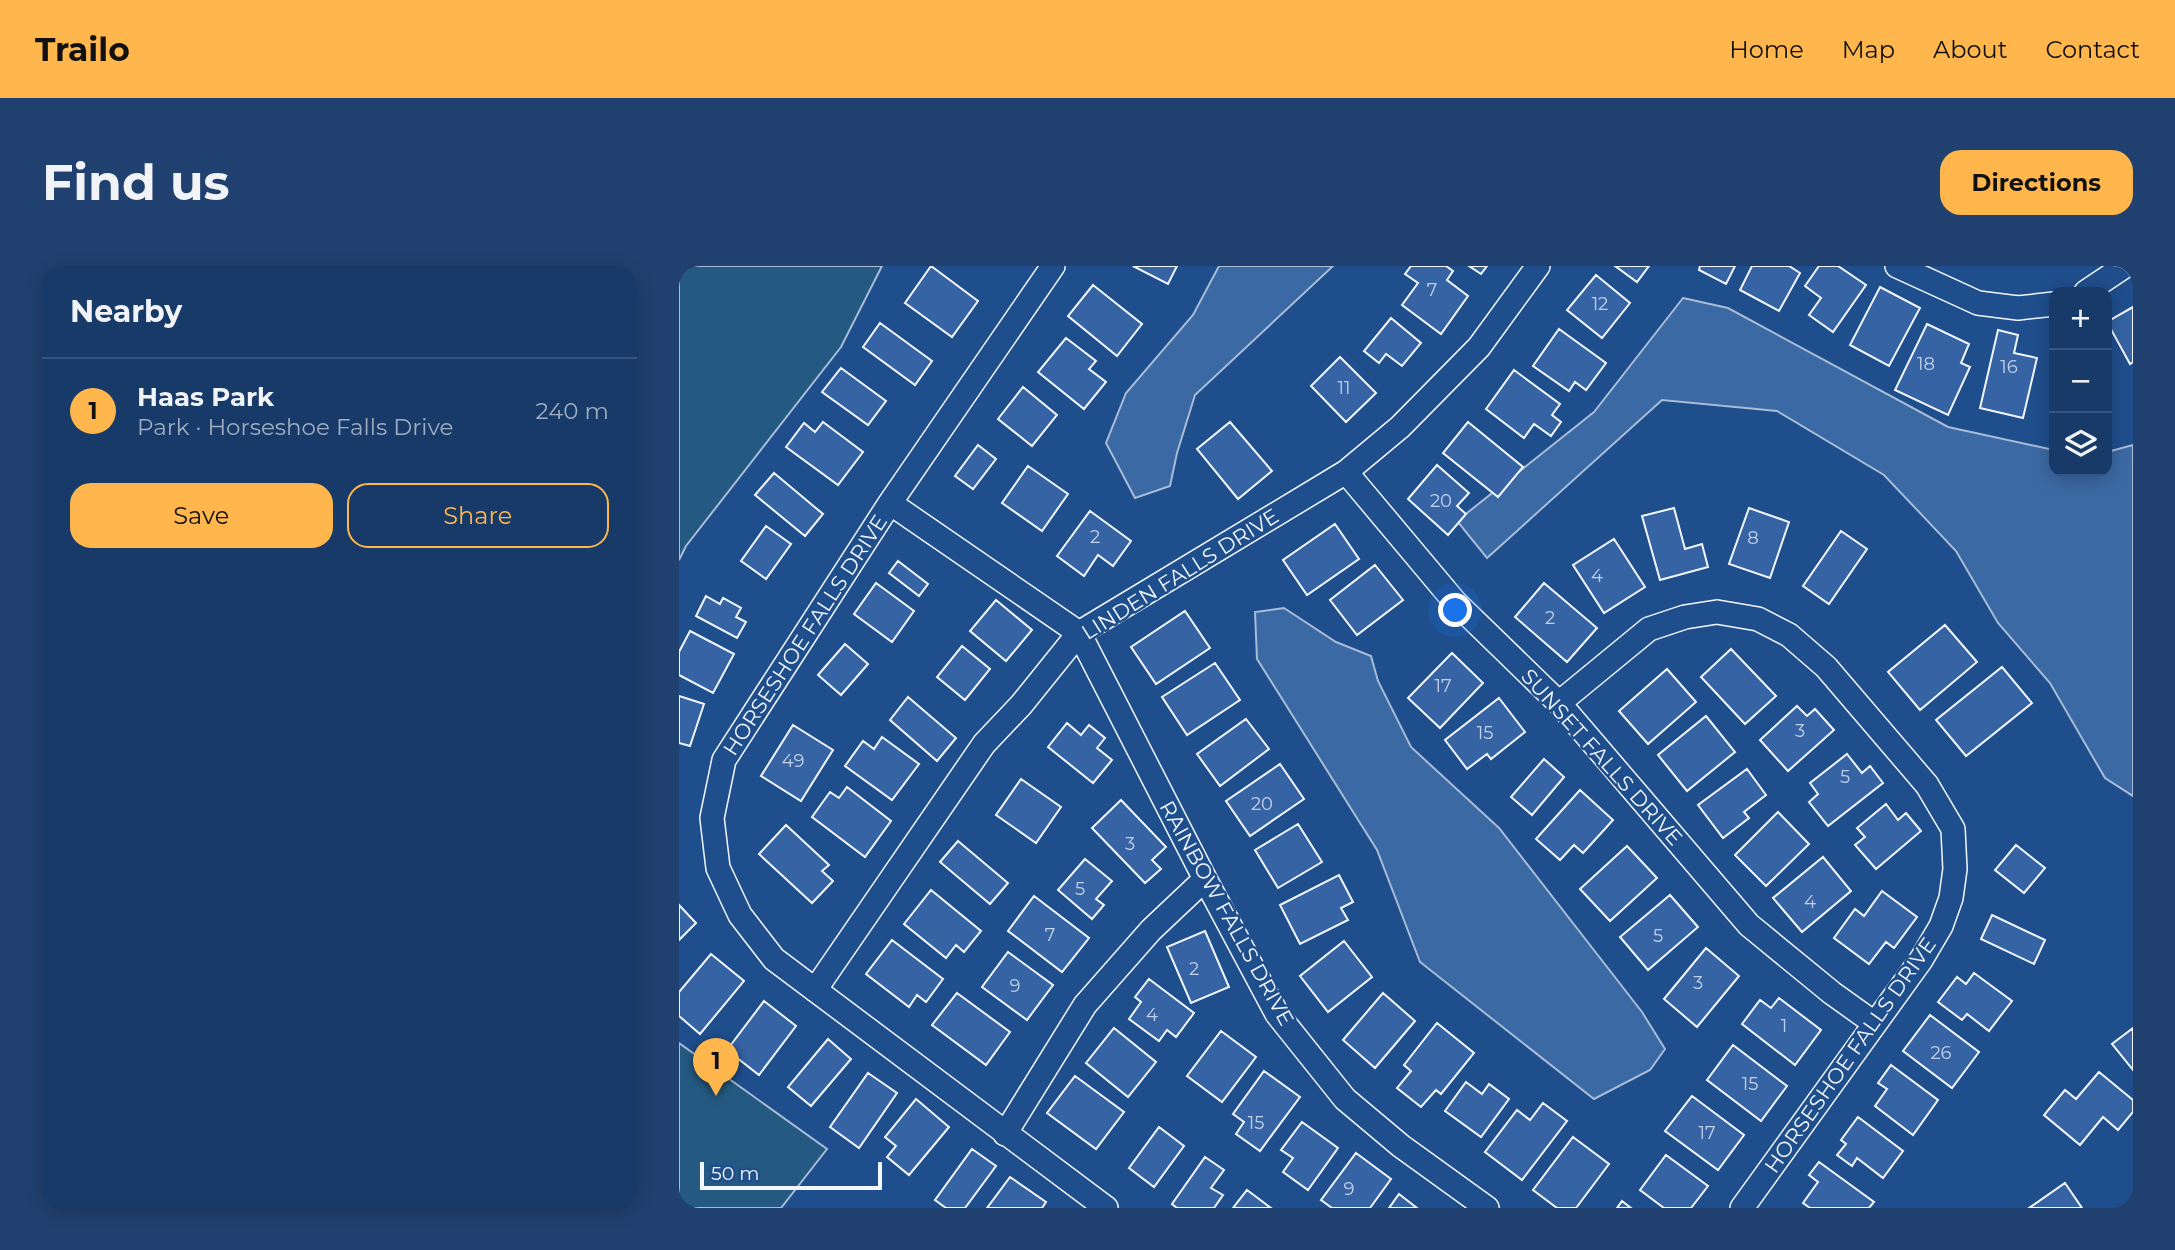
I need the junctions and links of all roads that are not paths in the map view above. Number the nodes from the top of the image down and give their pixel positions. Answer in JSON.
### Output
{"nodes":[{"id":1,"x":1053,"y":266,"type":"edge"},
{"id":2,"x":1538,"y":266,"type":"edge"},
{"id":3,"x":1897,"y":266,"type":"edge"},
{"id":4,"x":2125,"y":266,"type":"edge"},
{"id":5,"x":2094,"y":287,"type":"edge"},
{"id":6,"x":2049,"y":305,"type":"edge"},
{"id":7,"x":1346,"y":472,"type":"junction"},
{"id":8,"x":890,"y":503,"type":"junction"},
{"id":9,"x":1079,"y":634,"type":"junction"},
{"id":10,"x":1559,"y":703,"type":"junction"},
{"id":11,"x":1205,"y":879,"type":"junction"},
{"id":12,"x":815,"y":990,"type":"junction"},
{"id":13,"x":1874,"y":1023,"type":"junction"},
{"id":14,"x":1005,"y":1134,"type":"junction"},
{"id":15,"x":1107,"y":1208,"type":"edge"},
{"id":16,"x":1487,"y":1208,"type":"edge"},
{"id":17,"x":1742,"y":1208,"type":"edge"}],
"edges":[{"from":1,"to":8,"type":"street","name":"HORSESHOE FALLS DRIVE"},
{"from":2,"to":7,"type":"street","name":"LINDEN FALLS DRIVE"},
{"from":3,"to":6,"type":"street"},
{"from":4,"to":5,"type":"street"},
{"from":7,"to":9,"type":"street","name":"LINDEN FALLS DRIVE"},
{"from":7,"to":10,"type":"street","name":"SUNSET FALLS DRIVE"},
{"from":8,"to":9,"type":"street"},
{"from":8,"to":12,"type":"street","name":"HORSESHOE FALLS DRIVE"},
{"from":9,"to":11,"type":"street","name":"RAINBOW FALLS DRIVE"},
{"from":9,"to":12,"type":"street","name":"LINDEN FALLS DRIVE"},
{"from":10,"to":13,"type":"street","name":"SUNSET FALLS DRIVE"},
{"from":10,"to":13,"type":"street","name":"HORSESHOE FALLS DRIVE"},
{"from":11,"to":14,"type":"street"},
{"from":11,"to":16,"type":"street","name":"RAINBOW FALLS DRIVE"},
{"from":12,"to":14,"type":"street","name":"HORSESHOE FALLS DRIVE"},
{"from":13,"to":17,"type":"street","name":"HORSESHOE FALLS DRIVE"},
{"from":14,"to":15,"type":"street","name":"HORSESHOE FALLS DRIVE"}]}
